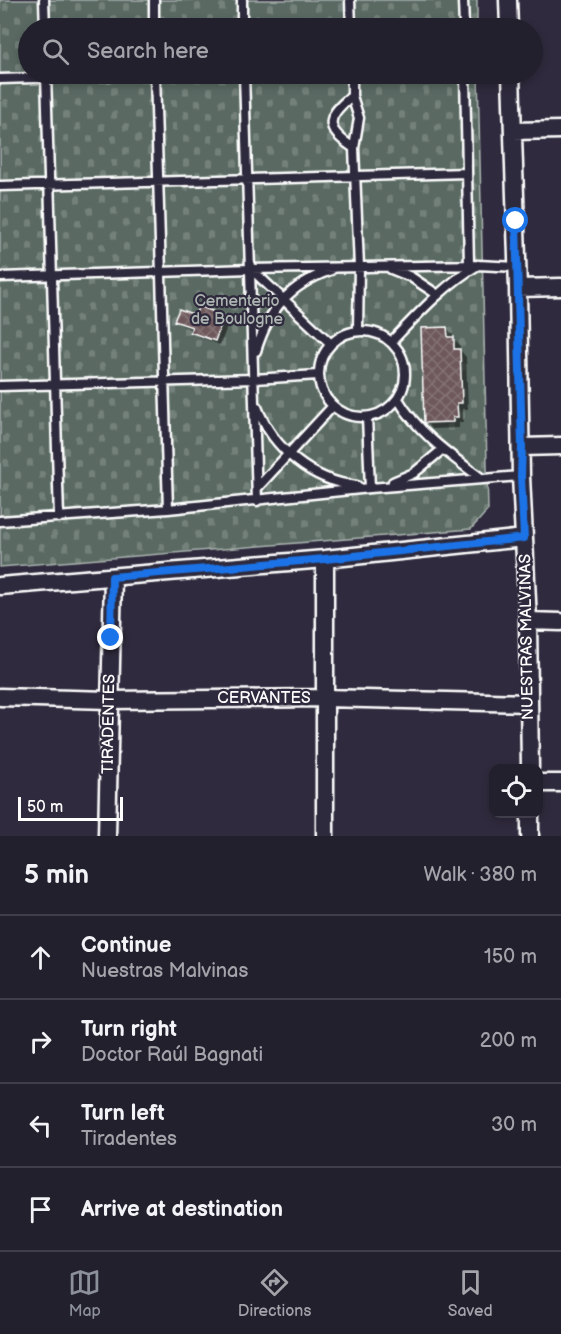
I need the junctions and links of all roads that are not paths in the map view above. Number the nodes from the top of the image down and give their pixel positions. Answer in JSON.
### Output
{"nodes":[{"id":1,"x":45,"y":0,"type":"edge"},
{"id":2,"x":154,"y":0,"type":"edge"},
{"id":3,"x":242,"y":0,"type":"edge"},
{"id":4,"x":350,"y":0,"type":"edge"},
{"id":5,"x":463,"y":0,"type":"edge"},
{"id":6,"x":508,"y":0,"type":"edge"},
{"id":7,"x":45,"y":18,"type":"edge"},
{"id":8,"x":154,"y":18,"type":"edge"},
{"id":9,"x":242,"y":18,"type":"edge"},
{"id":10,"x":351,"y":18,"type":"edge"},
{"id":11,"x":464,"y":18,"type":"edge"},
{"id":12,"x":509,"y":18,"type":"edge"},
{"id":13,"x":18,"y":78,"type":"edge"},
{"id":14,"x":0,"y":79,"type":"edge"},
{"id":15,"x":46,"y":84,"type":"edge"},
{"id":16,"x":156,"y":84,"type":"edge"},
{"id":17,"x":244,"y":84,"type":"edge"},
{"id":18,"x":352,"y":84,"type":"edge"},
{"id":19,"x":465,"y":84,"type":"edge"},
{"id":20,"x":511,"y":84,"type":"edge"},
{"id":21,"x":352,"y":96,"type":"junction"},
{"id":22,"x":561,"y":130,"type":"edge"},
{"id":23,"x":513,"y":131,"type":"junction"},
{"id":24,"x":354,"y":148,"type":"junction"},
{"id":25,"x":467,"y":173,"type":"junction"},
{"id":26,"x":355,"y":176,"type":"junction"},
{"id":27,"x":248,"y":179,"type":"junction"},
{"id":28,"x":158,"y":182,"type":"junction"},
{"id":29,"x":49,"y":185,"type":"junction"},
{"id":30,"x":0,"y":186,"type":"edge"},
{"id":31,"x":474,"y":265,"type":"junction"},
{"id":32,"x":381,"y":266,"type":"junction"},
{"id":33,"x":337,"y":267,"type":"junction"},
{"id":34,"x":359,"y":267,"type":"junction"},
{"id":35,"x":517,"y":267,"type":"junction"},
{"id":36,"x":251,"y":269,"type":"junction"},
{"id":37,"x":161,"y":271,"type":"junction"},
{"id":38,"x":51,"y":274,"type":"junction"},
{"id":39,"x":0,"y":277,"type":"edge"},
{"id":40,"x":561,"y":287,"type":"edge"},
{"id":41,"x":518,"y":288,"type":"junction"},
{"id":42,"x":438,"y":295,"type":"junction"},
{"id":43,"x":283,"y":299,"type":"junction"},
{"id":44,"x":358,"y":330,"type":"junction"},
{"id":45,"x":391,"y":342,"type":"junction"},
{"id":46,"x":330,"y":343,"type":"junction"},
{"id":47,"x":254,"y":358,"type":"junction"},
{"id":48,"x":318,"y":375,"type":"junction"},
{"id":49,"x":254,"y":379,"type":"junction"},
{"id":50,"x":164,"y":382,"type":"junction"},
{"id":51,"x":55,"y":385,"type":"junction"},
{"id":52,"x":0,"y":386,"type":"edge"},
{"id":53,"x":398,"y":399,"type":"junction"},
{"id":54,"x":255,"y":401,"type":"junction"},
{"id":55,"x":332,"y":407,"type":"junction"},
{"id":56,"x":367,"y":417,"type":"junction"},
{"id":57,"x":561,"y":446,"type":"edge"},
{"id":58,"x":522,"y":447,"type":"junction"},
{"id":59,"x":443,"y":449,"type":"junction"},
{"id":60,"x":288,"y":454,"type":"junction"},
{"id":61,"x":521,"y":476,"type":"junction"},
{"id":62,"x":481,"y":478,"type":"junction"},
{"id":63,"x":257,"y":488,"type":"junction"},
{"id":64,"x":370,"y":488,"type":"junction"},
{"id":65,"x":257,"y":501,"type":"junction"},
{"id":66,"x":168,"y":509,"type":"junction"},
{"id":67,"x":59,"y":518,"type":"junction"},
{"id":68,"x":0,"y":521,"type":"edge"},
{"id":69,"x":524,"y":538,"type":"junction"},
{"id":70,"x":325,"y":559,"type":"junction"},
{"id":71,"x":112,"y":577,"type":"junction"},
{"id":72,"x":0,"y":586,"type":"edge"},
{"id":73,"x":528,"y":621,"type":"junction"},
{"id":74,"x":561,"y":622,"type":"edge"},
{"id":75,"x":0,"y":697,"type":"edge"},
{"id":76,"x":325,"y":698,"type":"junction"},
{"id":77,"x":109,"y":700,"type":"junction"},
{"id":78,"x":528,"y":703,"type":"junction"},
{"id":79,"x":530,"y":764,"type":"edge"},
{"id":80,"x":543,"y":783,"type":"edge"},
{"id":81,"x":561,"y":783,"type":"edge"},
{"id":82,"x":530,"y":818,"type":"edge"},
{"id":83,"x":107,"y":836,"type":"edge"},
{"id":84,"x":325,"y":836,"type":"edge"},
{"id":85,"x":530,"y":836,"type":"edge"}],
"edges":[{"from":1,"to":7,"type":"lane"},
{"from":2,"to":8,"type":"lane"},
{"from":3,"to":9,"type":"lane"},
{"from":4,"to":10,"type":"lane"},
{"from":5,"to":11,"type":"lane"},
{"from":6,"to":12,"type":"street"},
{"from":13,"to":14,"type":"lane"},
{"from":15,"to":29,"type":"lane"},
{"from":16,"to":28,"type":"lane"},
{"from":17,"to":27,"type":"lane"},
{"from":18,"to":21,"type":"lane"},
{"from":19,"to":25,"type":"lane"},
{"from":20,"to":23,"type":"street","name":"NUESTRAS MALVINAS"},
{"from":21,"to":24,"type":"lane"},
{"from":21,"to":24,"type":"lane"},
{"from":22,"to":23,"type":"street"},
{"from":23,"to":35,"type":"street","name":"NUESTRAS MALVINAS"},
{"from":24,"to":26,"type":"lane"},
{"from":25,"to":26,"type":"lane"},
{"from":25,"to":31,"type":"lane"},
{"from":26,"to":27,"type":"lane"},
{"from":26,"to":34,"type":"lane"},
{"from":27,"to":28,"type":"lane"},
{"from":27,"to":36,"type":"lane"},
{"from":28,"to":29,"type":"lane"},
{"from":28,"to":37,"type":"lane"},
{"from":29,"to":30,"type":"lane"},
{"from":29,"to":38,"type":"lane"},
{"from":31,"to":32,"type":"lane"},
{"from":31,"to":35,"type":"lane"},
{"from":31,"to":42,"type":"lane"},
{"from":32,"to":34,"type":"lane"},
{"from":32,"to":42,"type":"lane"},
{"from":33,"to":34,"type":"lane"},
{"from":33,"to":36,"type":"lane"},
{"from":33,"to":43,"type":"lane"},
{"from":34,"to":44,"type":"lane"},
{"from":35,"to":41,"type":"street","name":"NUESTRAS MALVINAS"},
{"from":36,"to":37,"type":"lane"},
{"from":36,"to":43,"type":"lane"},
{"from":36,"to":47,"type":"lane"},
{"from":37,"to":38,"type":"lane"},
{"from":37,"to":50,"type":"lane"},
{"from":38,"to":39,"type":"lane"},
{"from":38,"to":51,"type":"lane"},
{"from":40,"to":41,"type":"street"},
{"from":41,"to":58,"type":"street","name":"NUESTRAS MALVINAS"},
{"from":42,"to":45,"type":"lane"},
{"from":43,"to":46,"type":"lane"},
{"from":43,"to":47,"type":"lane"},
{"from":44,"to":45,"type":"lane"},
{"from":44,"to":46,"type":"lane"},
{"from":45,"to":53,"type":"lane"},
{"from":46,"to":48,"type":"lane"},
{"from":47,"to":49,"type":"lane"},
{"from":48,"to":49,"type":"lane"},
{"from":48,"to":55,"type":"lane"},
{"from":49,"to":50,"type":"lane"},
{"from":49,"to":54,"type":"lane"},
{"from":50,"to":51,"type":"lane"},
{"from":50,"to":66,"type":"lane"},
{"from":51,"to":52,"type":"lane"},
{"from":51,"to":67,"type":"lane"},
{"from":53,"to":56,"type":"lane"},
{"from":53,"to":59,"type":"lane"},
{"from":54,"to":60,"type":"lane"},
{"from":54,"to":63,"type":"lane"},
{"from":55,"to":56,"type":"lane"},
{"from":55,"to":60,"type":"lane"},
{"from":56,"to":64,"type":"lane"},
{"from":57,"to":58,"type":"street"},
{"from":58,"to":61,"type":"street","name":"NUESTRAS MALVINAS"},
{"from":59,"to":62,"type":"lane"},
{"from":59,"to":64,"type":"lane"},
{"from":60,"to":63,"type":"lane"},
{"from":60,"to":64,"type":"lane"},
{"from":61,"to":62,"type":"lane"},
{"from":61,"to":69,"type":"street","name":"NUESTRAS MALVINAS"},
{"from":62,"to":64,"type":"lane"},
{"from":63,"to":65,"type":"lane"},
{"from":64,"to":65,"type":"lane"},
{"from":65,"to":66,"type":"lane"},
{"from":66,"to":67,"type":"lane"},
{"from":67,"to":68,"type":"lane"},
{"from":69,"to":70,"type":"street"},
{"from":69,"to":73,"type":"street","name":"NUESTRAS MALVINAS"},
{"from":70,"to":71,"type":"street"},
{"from":70,"to":76,"type":"street"},
{"from":71,"to":72,"type":"street"},
{"from":71,"to":77,"type":"street","name":"TIRADENTES"},
{"from":73,"to":74,"type":"street"},
{"from":73,"to":78,"type":"street","name":"NUESTRAS MALVINAS"},
{"from":75,"to":77,"type":"street","name":"CERVANTES"},
{"from":76,"to":77,"type":"street","name":"CERVANTES"},
{"from":76,"to":78,"type":"street","name":"CERVANTES"},
{"from":76,"to":84,"type":"street"},
{"from":77,"to":83,"type":"street","name":"TIRADENTES"},
{"from":78,"to":79,"type":"street","name":"NUESTRAS MALVINAS"},
{"from":80,"to":81,"type":"street"},
{"from":82,"to":85,"type":"street"}]}
